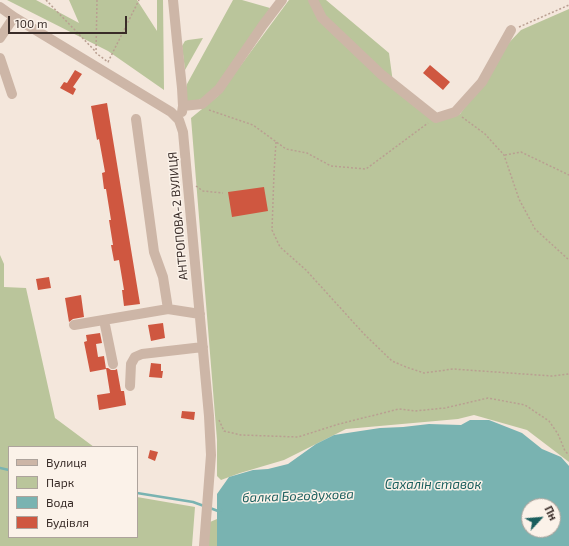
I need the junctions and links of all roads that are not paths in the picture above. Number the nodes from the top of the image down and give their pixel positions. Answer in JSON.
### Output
{"nodes":[{"id":1,"x":173,"y":0,"type":"edge"},
{"id":2,"x":282,"y":0,"type":"edge"},
{"id":3,"x":313,"y":0,"type":"edge"},
{"id":4,"x":0,"y":7,"type":"edge"},
{"id":5,"x":14,"y":17,"type":"junction"},
{"id":6,"x":511,"y":30,"type":"road end"},
{"id":7,"x":0,"y":38,"type":"edge"},
{"id":8,"x":0,"y":58,"type":"edge"},
{"id":9,"x":12,"y":94,"type":"dead end"},
{"id":10,"x":183,"y":106,"type":"junction"},
{"id":11,"x":136,"y":119,"type":"dead end"},
{"id":12,"x":180,"y":120,"type":"junction"},
{"id":13,"x":168,"y":309,"type":"junction"},
{"id":14,"x":200,"y":314,"type":"junction"},
{"id":15,"x":104,"y":320,"type":"junction"},
{"id":16,"x":74,"y":325,"type":"dead end"},
{"id":17,"x":203,"y":347,"type":"junction"},
{"id":18,"x":113,"y":364,"type":"dead end"},
{"id":19,"x":130,"y":386,"type":"dead end"},
{"id":20,"x":204,"y":546,"type":"edge"}],
"edges":[{"from":1,"to":10,"type":"street"},
{"from":2,"to":10,"type":"street"},
{"from":3,"to":6,"type":"street"},
{"from":4,"to":5,"type":"street"},
{"from":5,"to":7,"type":"street"},
{"from":5,"to":12,"type":"street"},
{"from":8,"to":9,"type":"street"},
{"from":10,"to":12,"type":"street"},
{"from":11,"to":13,"type":"street"},
{"from":12,"to":14,"type":"street","name":"АНТРОПОВА-2 ВУЛИЦЯ"},
{"from":13,"to":14,"type":"street"},
{"from":13,"to":15,"type":"street"},
{"from":14,"to":17,"type":"street","name":"АНТРОПОВА-2 ВУЛИЦЯ"},
{"from":15,"to":16,"type":"street"},
{"from":15,"to":18,"type":"street"},
{"from":17,"to":19,"type":"street"},
{"from":17,"to":20,"type":"street","name":"АНТРОПОВА-2 ВУЛИЦЯ"}]}
